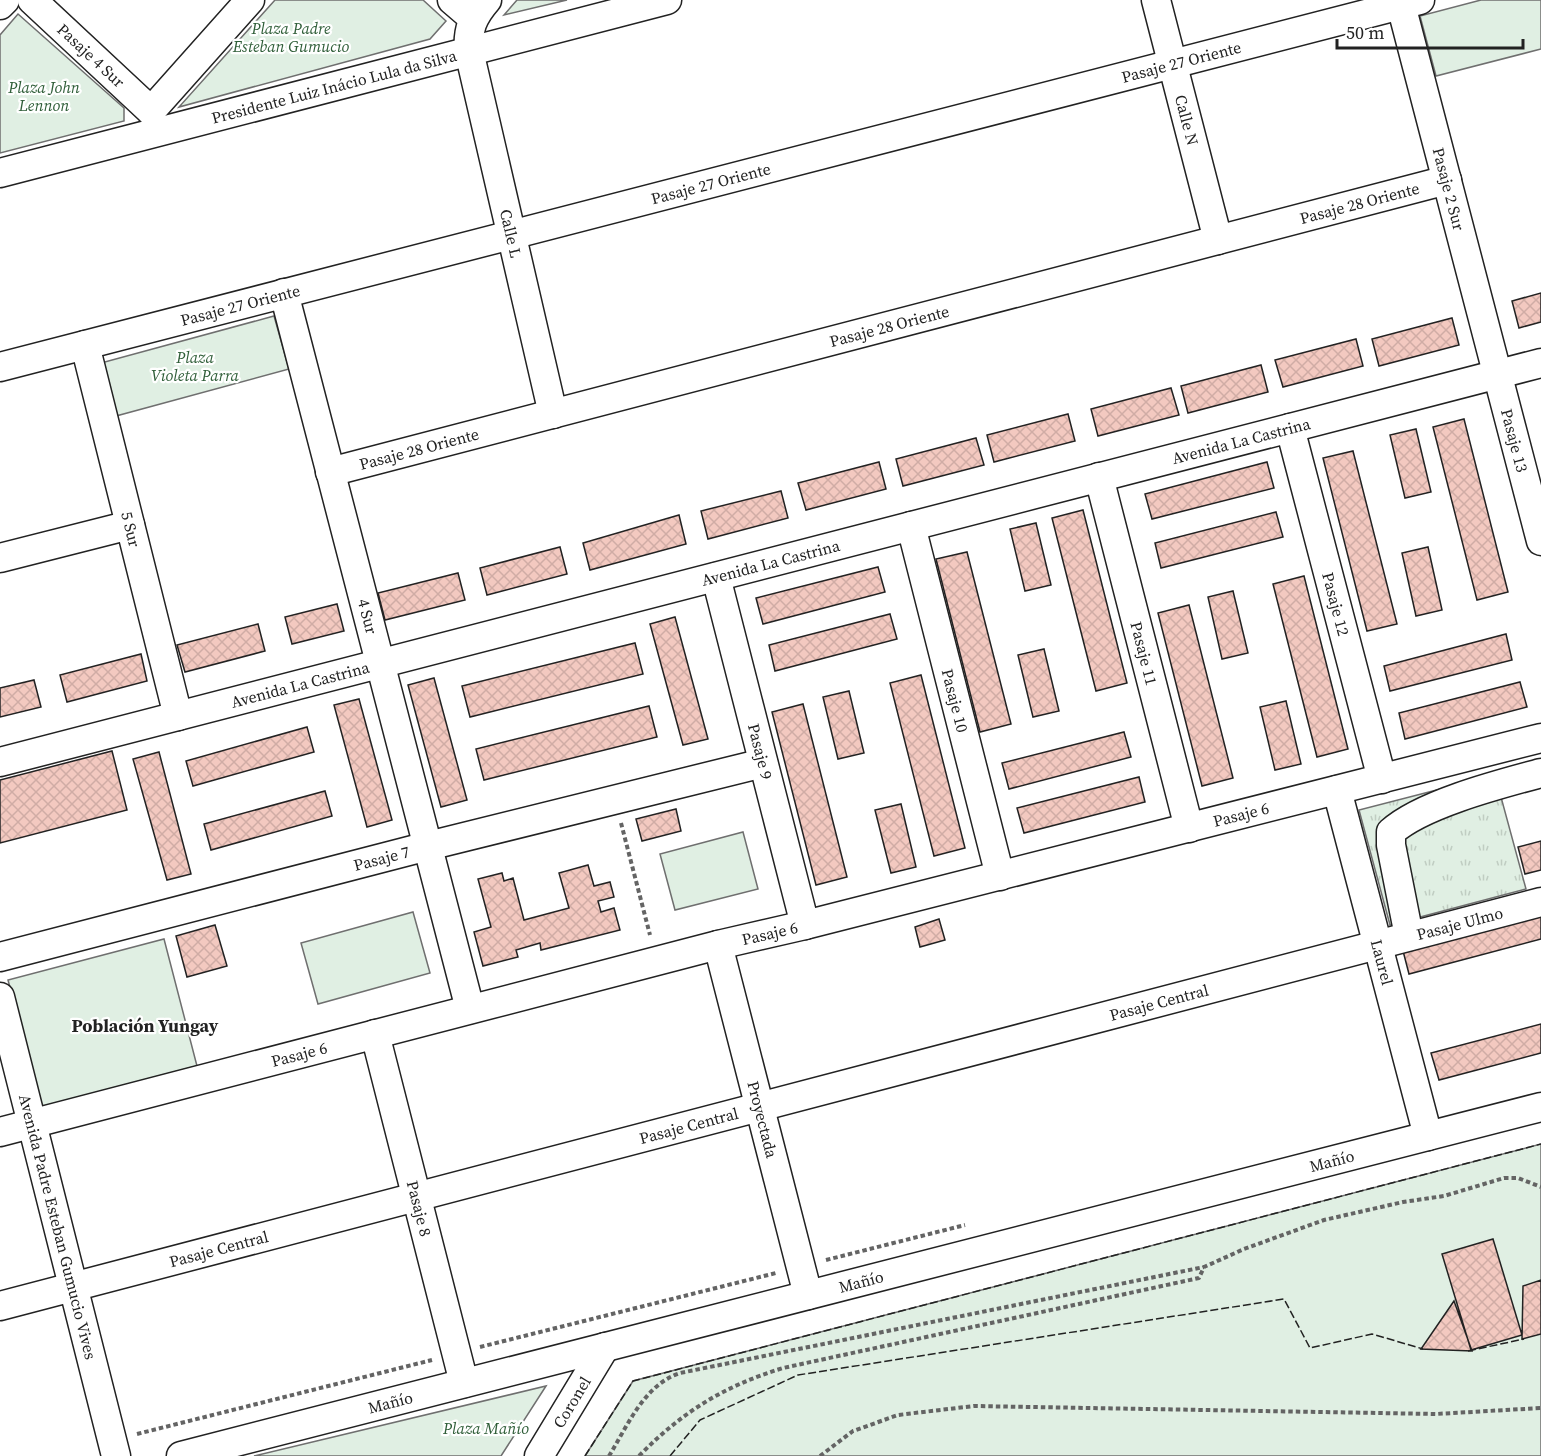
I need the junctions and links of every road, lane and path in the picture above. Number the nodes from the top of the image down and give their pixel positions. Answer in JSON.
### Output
{"nodes":[{"id":1,"x":4,"y":0,"type":"edge"},
{"id":2,"x":32,"y":0,"type":"edge"},
{"id":3,"x":250,"y":0,"type":"edge"},
{"id":4,"x":452,"y":0,"type":"edge"},
{"id":5,"x":667,"y":0,"type":"edge"},
{"id":6,"x":1156,"y":0,"type":"edge"},
{"id":7,"x":1411,"y":2,"type":"edge"},
{"id":8,"x":0,"y":5,"type":"edge"},
{"id":9,"x":481,"y":9,"type":"edge"},
{"id":10,"x":469,"y":51,"type":"junction"},
{"id":11,"x":1173,"y":64,"type":"junction"},
{"id":12,"x":154,"y":122,"type":"junction"},
{"id":13,"x":0,"y":172,"type":"edge"},
{"id":14,"x":1447,"y":180,"type":"junction"},
{"id":15,"x":512,"y":234,"type":"junction"},
{"id":16,"x":1218,"y":240,"type":"junction"},
{"id":17,"x":284,"y":293,"type":"junction"},
{"id":18,"x":85,"y":345,"type":"junction"},
{"id":19,"x":1541,"y":363,"type":"edge"},
{"id":20,"x":0,"y":367,"type":"edge"},
{"id":21,"x":1498,"y":374,"type":"junction"},
{"id":22,"x":553,"y":414,"type":"junction"},
{"id":23,"x":1290,"y":428,"type":"junction"},
{"id":24,"x":330,"y":472,"type":"junction"},
{"id":25,"x":1099,"y":477,"type":"junction"},
{"id":26,"x":130,"y":525,"type":"junction"},
{"id":27,"x":911,"y":526,"type":"junction"},
{"id":28,"x":1541,"y":541,"type":"edge"},
{"id":29,"x":0,"y":558,"type":"edge"},
{"id":30,"x":716,"y":577,"type":"junction"},
{"id":31,"x":380,"y":664,"type":"junction"},
{"id":32,"x":178,"y":716,"type":"junction"},
{"id":33,"x":1541,"y":738,"type":"edge"},
{"id":34,"x":0,"y":762,"type":"edge"},
{"id":35,"x":764,"y":763,"type":"junction"},
{"id":36,"x":1541,"y":773,"type":"edge"},
{"id":37,"x":1382,"y":779,"type":"junction"},
{"id":38,"x":1337,"y":790,"type":"junction"},
{"id":39,"x":615,"y":800,"type":"junction"},
{"id":40,"x":1190,"y":828,"type":"junction"},
{"id":41,"x":428,"y":846,"type":"junction"},
{"id":42,"x":1000,"y":876,"type":"junction"},
{"id":43,"x":1541,"y":902,"type":"edge"},
{"id":44,"x":805,"y":925,"type":"junction"},
{"id":45,"x":1409,"y":936,"type":"junction"},
{"id":46,"x":718,"y":945,"type":"junction"},
{"id":47,"x":1378,"y":945,"type":"junction"},
{"id":48,"x":0,"y":957,"type":"edge"},
{"id":49,"x":656,"y":961,"type":"junction"},
{"id":50,"x":0,"y":997,"type":"edge"},
{"id":51,"x":470,"y":1009,"type":"junction"},
{"id":52,"x":375,"y":1034,"type":"junction"},
{"id":53,"x":759,"y":1107,"type":"junction"},
{"id":54,"x":1541,"y":1107,"type":"edge"},
{"id":55,"x":32,"y":1124,"type":"junction"},
{"id":56,"x":0,"y":1132,"type":"edge"},
{"id":57,"x":1428,"y":1136,"type":"junction"},
{"id":58,"x":1541,"y":1187,"type":"edge"},
{"id":59,"x":416,"y":1197,"type":"junction"},
{"id":60,"x":973,"y":1223,"type":"dead end"},
{"id":61,"x":801,"y":1266,"type":"junction"},
{"id":62,"x":1204,"y":1268,"type":"junction"},
{"id":63,"x":73,"y":1287,"type":"junction"},
{"id":64,"x":808,"y":1295,"type":"junction"},
{"id":65,"x":0,"y":1306,"type":"edge"},
{"id":66,"x":605,"y":1347,"type":"junction"},
{"id":67,"x":456,"y":1353,"type":"junction"},
{"id":68,"x":464,"y":1383,"type":"junction"},
{"id":69,"x":1541,"y":1408,"type":"edge"},
{"id":70,"x":136,"y":1435,"type":"dead end"},
{"id":71,"x":116,"y":1456,"type":"edge"},
{"id":72,"x":181,"y":1456,"type":"edge"},
{"id":73,"x":539,"y":1456,"type":"edge"},
{"id":74,"x":609,"y":1456,"type":"edge"},
{"id":75,"x":639,"y":1456,"type":"edge"},
{"id":76,"x":820,"y":1456,"type":"edge"}],
"edges":[{"from":1,"to":8,"type":"street"},
{"from":2,"to":12,"type":"street","name":"Pasaje 4 Sur"},
{"from":3,"to":12,"type":"street"},
{"from":4,"to":9,"type":"street"},
{"from":5,"to":10,"type":"street","name":"Presidente Luiz Inácio Lula da Silva"},
{"from":6,"to":11,"type":"street","name":"Calle N"},
{"from":7,"to":11,"type":"street","name":"Pasaje 27 Oriente"},
{"from":7,"to":14,"type":"street","name":"Pasaje 2 Sur"},
{"from":9,"to":10,"type":"street"},
{"from":10,"to":12,"type":"street","name":"Presidente Luiz Inácio Lula da Silva"},
{"from":10,"to":15,"type":"street","name":"Calle L"},
{"from":11,"to":15,"type":"street","name":"Pasaje 27 Oriente"},
{"from":11,"to":16,"type":"street","name":"Calle N"},
{"from":12,"to":13,"type":"street","name":"Presidente Luiz Inácio Lula da Silva"},
{"from":14,"to":16,"type":"street","name":"Pasaje 28 Oriente"},
{"from":14,"to":21,"type":"street","name":"Pasaje 2 Sur"},
{"from":15,"to":17,"type":"street","name":"Pasaje 27 Oriente"},
{"from":15,"to":22,"type":"street","name":"Calle L"},
{"from":16,"to":22,"type":"street","name":"Pasaje 28 Oriente"},
{"from":17,"to":18,"type":"street","name":"Pasaje 27 Oriente"},
{"from":17,"to":24,"type":"street","name":"4 Sur"},
{"from":18,"to":20,"type":"street","name":"Pasaje 27 Oriente"},
{"from":18,"to":26,"type":"street","name":"5 Sur"},
{"from":19,"to":21,"type":"street","name":"Avenida La Castrina"},
{"from":21,"to":23,"type":"street","name":"Avenida La Castrina"},
{"from":21,"to":28,"type":"street","name":"Pasaje 13"},
{"from":22,"to":24,"type":"street","name":"Pasaje 28 Oriente"},
{"from":23,"to":25,"type":"street","name":"Avenida La Castrina"},
{"from":23,"to":37,"type":"street","name":"Pasaje 12"},
{"from":24,"to":31,"type":"street","name":"4 Sur"},
{"from":25,"to":27,"type":"street","name":"Avenida La Castrina"},
{"from":25,"to":40,"type":"street","name":"Pasaje 11"},
{"from":26,"to":29,"type":"street"},
{"from":26,"to":32,"type":"street","name":"5 Sur"},
{"from":27,"to":30,"type":"street","name":"Avenida La Castrina"},
{"from":27,"to":42,"type":"street","name":"Pasaje 10"},
{"from":30,"to":31,"type":"street","name":"Avenida La Castrina"},
{"from":30,"to":35,"type":"street","name":"Pasaje 9"},
{"from":31,"to":32,"type":"street","name":"Avenida La Castrina"},
{"from":31,"to":41,"type":"street","name":"4 Sur"},
{"from":32,"to":34,"type":"street","name":"Avenida La Castrina"},
{"from":33,"to":37,"type":"street","name":"Pasaje 6"},
{"from":35,"to":39,"type":"street","name":"Pasaje 7"},
{"from":35,"to":44,"type":"street","name":"Pasaje 9"},
{"from":36,"to":45,"type":"street"},
{"from":37,"to":38,"type":"street","name":"Pasaje 6"},
{"from":38,"to":40,"type":"street","name":"Pasaje 6"},
{"from":38,"to":47,"type":"street","name":"Laurel"},
{"from":39,"to":41,"type":"street","name":"Pasaje 7"},
{"from":39,"to":49,"type":"path"},
{"from":40,"to":42,"type":"street","name":"Pasaje 6"},
{"from":41,"to":48,"type":"street","name":"Pasaje 7"},
{"from":41,"to":51,"type":"street","name":"4 Sur"},
{"from":42,"to":44,"type":"street","name":"Pasaje 6"},
{"from":43,"to":45,"type":"street","name":"Pasaje Ulmo"},
{"from":44,"to":46,"type":"street","name":"Pasaje 6"},
{"from":45,"to":47,"type":"street","name":"Pasaje Ulmo"},
{"from":46,"to":49,"type":"street","name":"Pasaje 6"},
{"from":46,"to":53,"type":"street","name":"Proyectada"},
{"from":47,"to":53,"type":"street","name":"Pasaje Central"},
{"from":47,"to":57,"type":"street","name":"Laurel"},
{"from":49,"to":51,"type":"street","name":"Pasaje 6"},
{"from":50,"to":55,"type":"street","name":"Avenida Padre Esteban Gumucio Vives"},
{"from":51,"to":52,"type":"street","name":"Pasaje 6"},
{"from":52,"to":55,"type":"street","name":"Pasaje 6"},
{"from":52,"to":59,"type":"street","name":"Pasaje 8"},
{"from":53,"to":59,"type":"street","name":"Pasaje Central"},
{"from":53,"to":61,"type":"street","name":"Proyectada"},
{"from":54,"to":57,"type":"street","name":"Mañío"},
{"from":55,"to":56,"type":"street","name":"Pasaje 6"},
{"from":55,"to":63,"type":"street","name":"Avenida Padre Esteban Gumucio Vives"},
{"from":57,"to":64,"type":"street","name":"Mañío"},
{"from":58,"to":62,"type":"path"},
{"from":59,"to":63,"type":"street","name":"Pasaje Central"},
{"from":59,"to":67,"type":"street","name":"Pasaje 8"},
{"from":60,"to":61,"type":"path"},
{"from":61,"to":64,"type":"street","name":"Proyectada"},
{"from":61,"to":67,"type":"path"},
{"from":62,"to":74,"type":"path"},
{"from":62,"to":75,"type":"path"},
{"from":63,"to":65,"type":"street","name":"Pasaje Central"},
{"from":63,"to":71,"type":"street","name":"Avenida Padre Esteban Gumucio Vives"},
{"from":64,"to":66,"type":"street","name":"Mañío"},
{"from":66,"to":68,"type":"street","name":"Mañío"},
{"from":66,"to":73,"type":"street","name":"Coronel"},
{"from":67,"to":68,"type":"street","name":"Pasaje 8"},
{"from":67,"to":70,"type":"path"},
{"from":68,"to":72,"type":"street","name":"Mañío"},
{"from":69,"to":76,"type":"path"}]}
